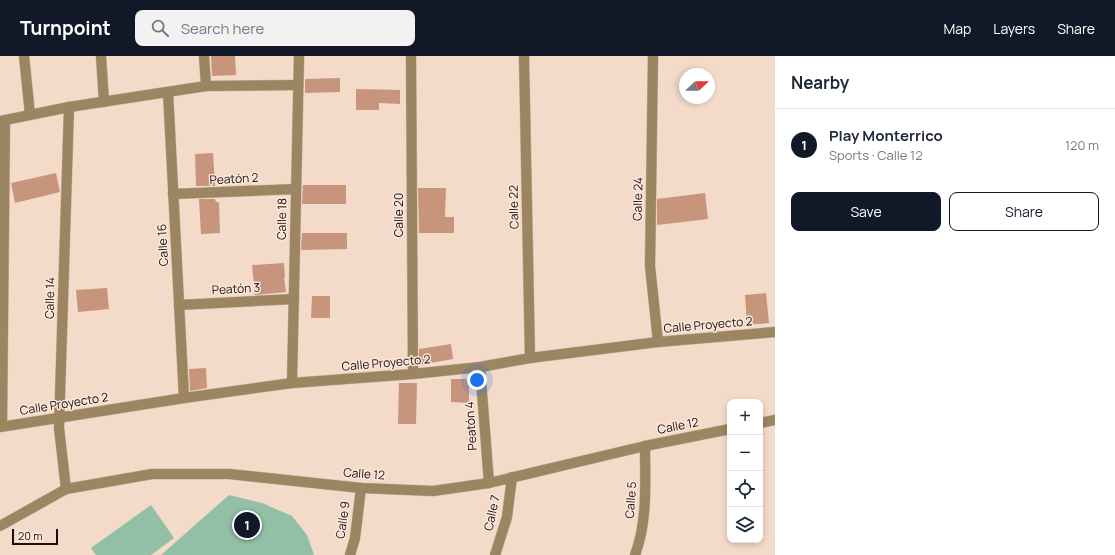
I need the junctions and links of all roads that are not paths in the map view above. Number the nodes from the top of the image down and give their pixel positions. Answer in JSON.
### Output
{"nodes":[{"id":1,"x":24,"y":56,"type":"edge"},
{"id":2,"x":102,"y":56,"type":"edge"},
{"id":3,"x":204,"y":56,"type":"edge"},
{"id":4,"x":299,"y":56,"type":"edge"},
{"id":5,"x":411,"y":56,"type":"edge"},
{"id":6,"x":524,"y":56,"type":"edge"},
{"id":7,"x":653,"y":56,"type":"edge"},
{"id":8,"x":298,"y":85,"type":"junction"},
{"id":9,"x":206,"y":86,"type":"junction"},
{"id":10,"x":168,"y":92,"type":"junction"},
{"id":11,"x":104,"y":102,"type":"junction"},
{"id":12,"x":69,"y":107,"type":"junction"},
{"id":13,"x":30,"y":114,"type":"junction"},
{"id":14,"x":2,"y":120,"type":"edge"},
{"id":15,"x":296,"y":189,"type":"junction"},
{"id":16,"x":173,"y":194,"type":"junction"},
{"id":17,"x":294,"y":299,"type":"junction"},
{"id":18,"x":179,"y":305,"type":"junction"},
{"id":19,"x":775,"y":332,"type":"edge"},
{"id":20,"x":658,"y":342,"type":"junction"},
{"id":21,"x":530,"y":358,"type":"junction"},
{"id":22,"x":480,"y":367,"type":"junction"},
{"id":23,"x":413,"y":374,"type":"junction"},
{"id":24,"x":292,"y":383,"type":"junction"},
{"id":25,"x":184,"y":398,"type":"junction"},
{"id":26,"x":60,"y":417,"type":"junction"},
{"id":27,"x":775,"y":420,"type":"edge"},
{"id":28,"x":763,"y":422,"type":"edge"},
{"id":29,"x":1,"y":427,"type":"edge"},
{"id":30,"x":727,"y":429,"type":"edge"},
{"id":31,"x":645,"y":446,"type":"junction"},
{"id":32,"x":512,"y":477,"type":"junction"},
{"id":33,"x":489,"y":483,"type":"junction"},
{"id":34,"x":361,"y":488,"type":"junction"},
{"id":35,"x":66,"y":489,"type":"junction"},
{"id":36,"x":0,"y":526,"type":"edge"},
{"id":37,"x":350,"y":555,"type":"edge"},
{"id":38,"x":495,"y":555,"type":"edge"},
{"id":39,"x":635,"y":555,"type":"edge"}],
"edges":[{"from":1,"to":13,"type":"street"},
{"from":2,"to":11,"type":"street"},
{"from":3,"to":9,"type":"street"},
{"from":4,"to":8,"type":"street","name":"Calle 18"},
{"from":5,"to":23,"type":"street","name":"Calle 20"},
{"from":6,"to":21,"type":"street","name":"Calle 22"},
{"from":7,"to":20,"type":"street","name":"Calle 24"},
{"from":8,"to":9,"type":"street"},
{"from":8,"to":15,"type":"street","name":"Calle 18"},
{"from":9,"to":10,"type":"street"},
{"from":10,"to":11,"type":"street"},
{"from":10,"to":16,"type":"street","name":"Calle 16"},
{"from":11,"to":12,"type":"street"},
{"from":12,"to":13,"type":"street"},
{"from":12,"to":26,"type":"street","name":"Calle 14"},
{"from":13,"to":14,"type":"street"},
{"from":14,"to":29,"type":"street"},
{"from":15,"to":16,"type":"street","name":"Peatón 2"},
{"from":15,"to":17,"type":"street","name":"Calle 18"},
{"from":16,"to":18,"type":"street","name":"Calle 16"},
{"from":17,"to":18,"type":"street","name":"Peatón 3"},
{"from":17,"to":24,"type":"street","name":"Calle 18"},
{"from":18,"to":25,"type":"street","name":"Calle 16"},
{"from":19,"to":20,"type":"street","name":"Calle Proyecto 2"},
{"from":20,"to":21,"type":"street","name":"Calle Proyecto 2"},
{"from":21,"to":22,"type":"street","name":"Calle Proyecto 2"},
{"from":22,"to":23,"type":"street","name":"Calle Proyecto 2"},
{"from":22,"to":33,"type":"street","name":"Peatón 4"},
{"from":23,"to":24,"type":"street","name":"Calle Proyecto 2"},
{"from":24,"to":25,"type":"street","name":"Calle Proyecto 2"},
{"from":25,"to":26,"type":"street","name":"Calle Proyecto 2"},
{"from":26,"to":29,"type":"street","name":"Calle Proyecto 2"},
{"from":26,"to":35,"type":"street","name":"Calle 14"},
{"from":27,"to":28,"type":"street"},
{"from":30,"to":31,"type":"street","name":"Calle 12"},
{"from":31,"to":32,"type":"street","name":"Calle 12"},
{"from":31,"to":39,"type":"street","name":"Calle 5"},
{"from":32,"to":33,"type":"street","name":"Calle 12"},
{"from":32,"to":38,"type":"street","name":"Calle 7"},
{"from":33,"to":34,"type":"street","name":"Calle 12"},
{"from":34,"to":35,"type":"street","name":"Calle 12"},
{"from":34,"to":37,"type":"street","name":"Calle 9"},
{"from":35,"to":36,"type":"street","name":"Calle 12"}]}
